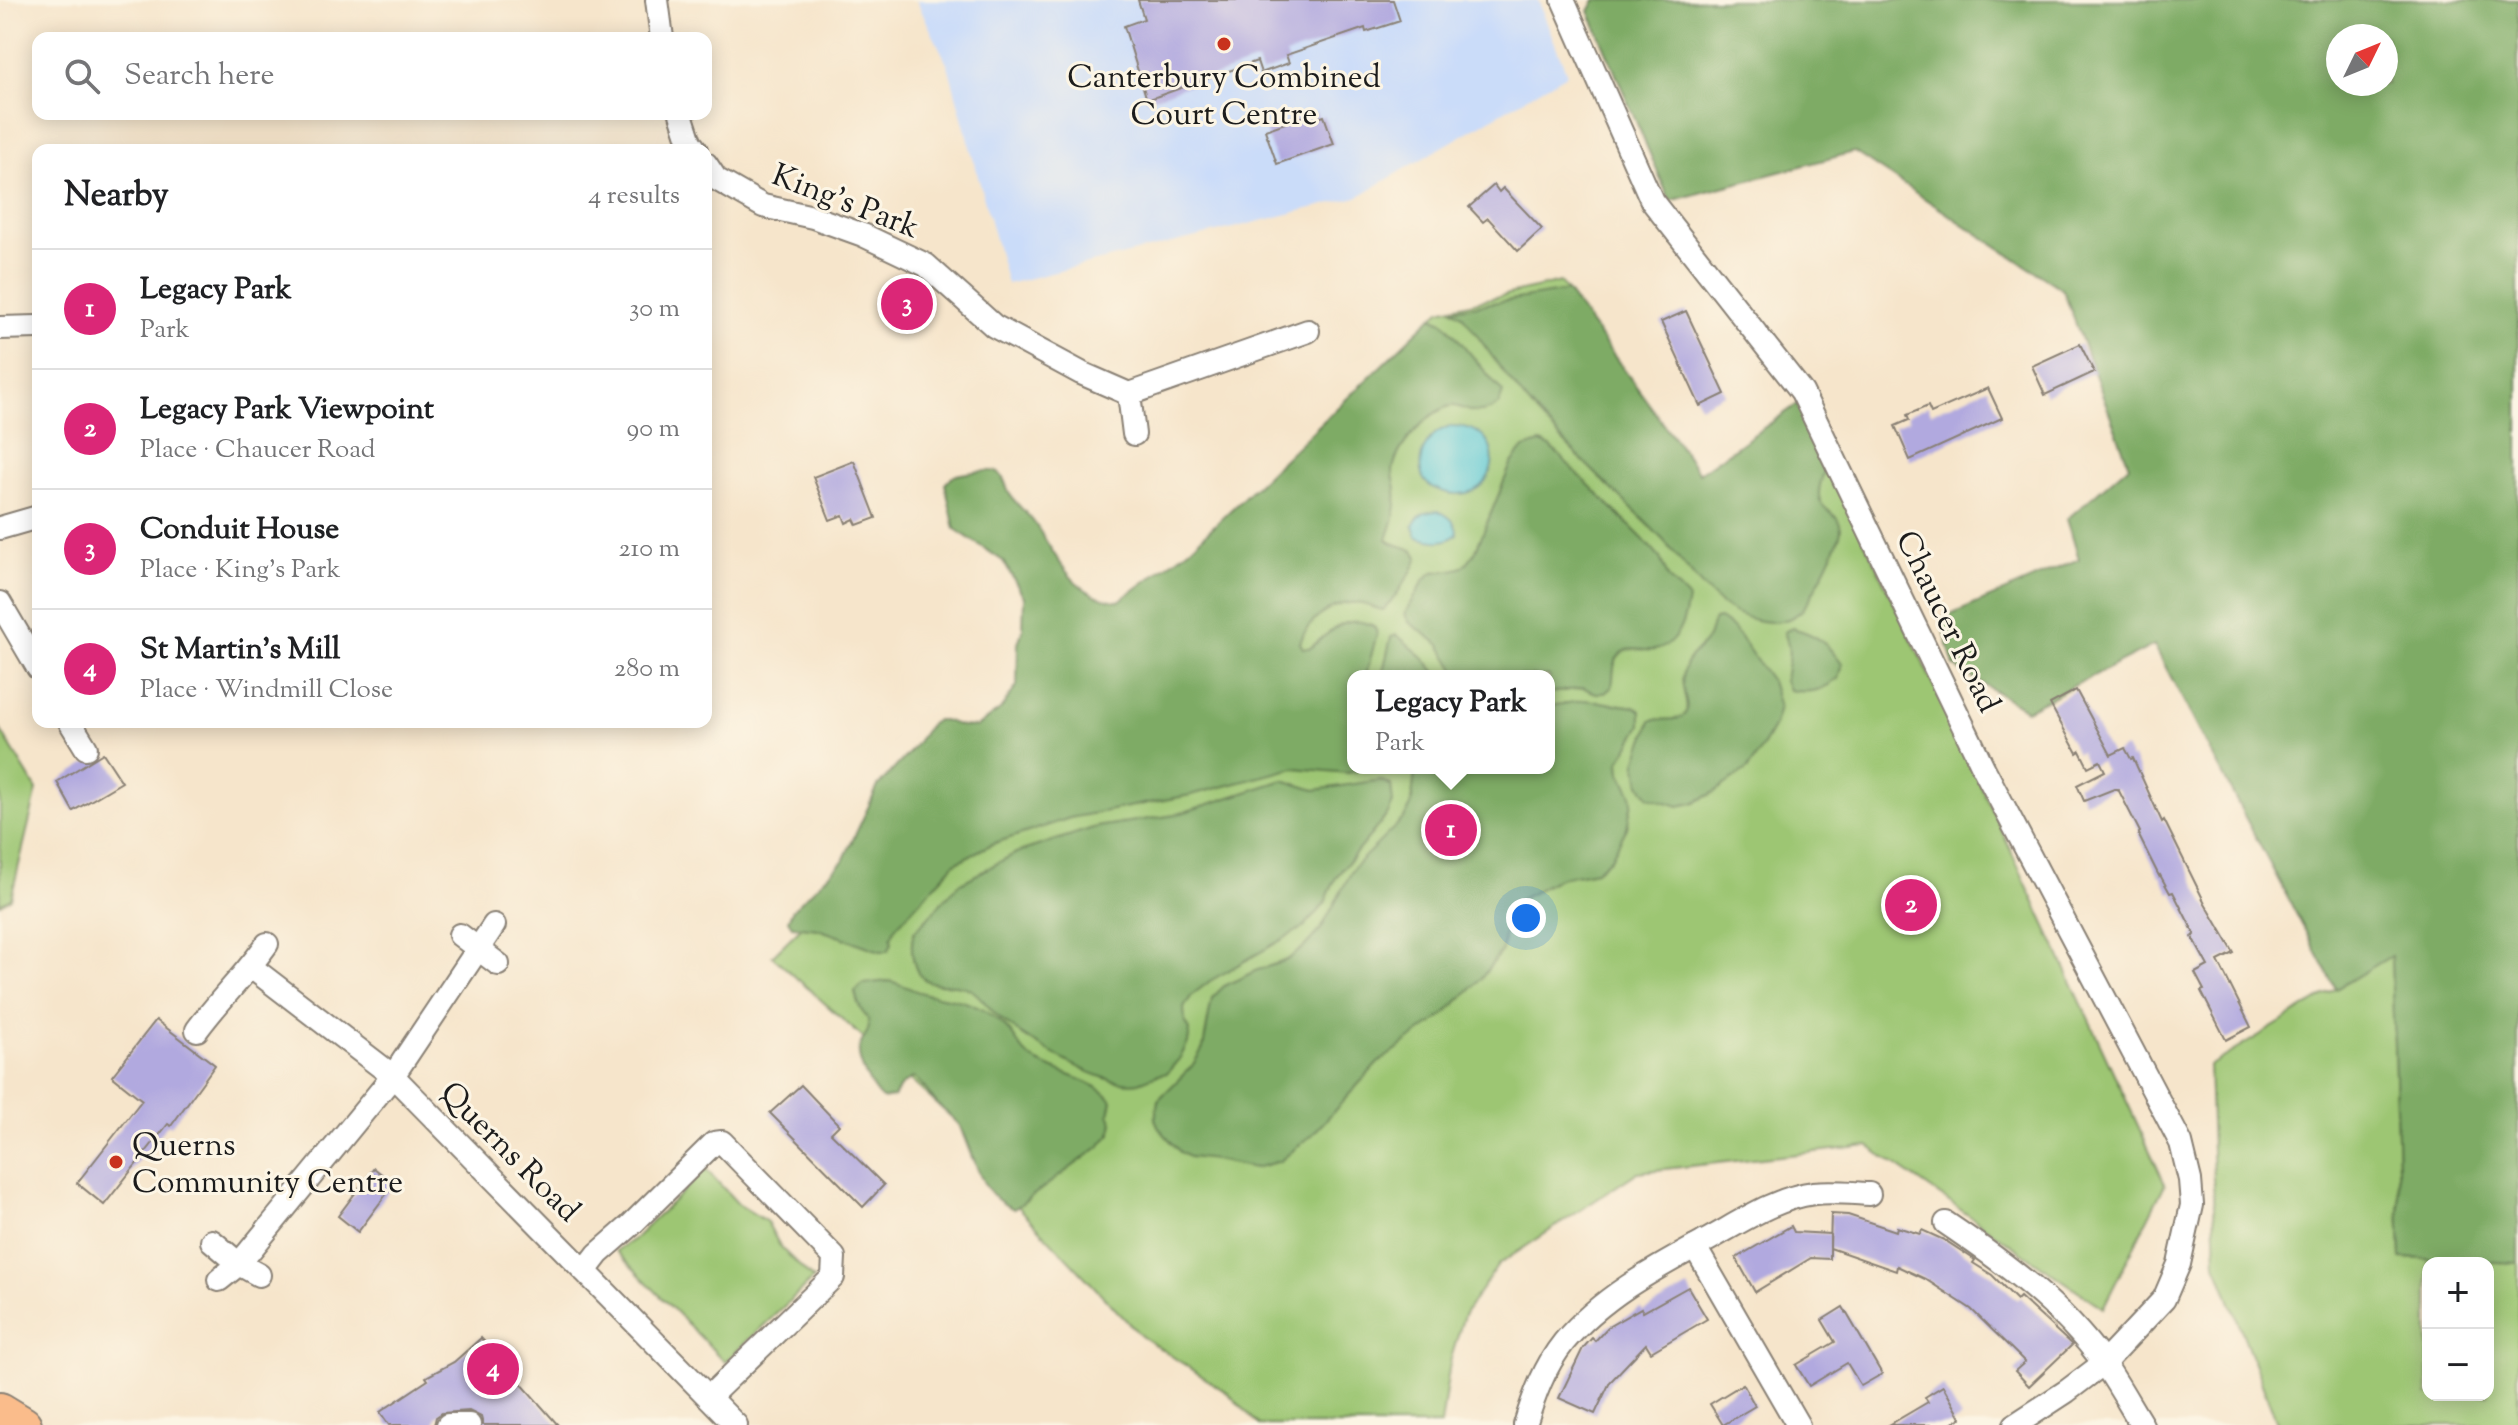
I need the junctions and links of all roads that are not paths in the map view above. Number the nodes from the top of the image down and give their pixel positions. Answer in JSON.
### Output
{"nodes":[{"id":1,"x":657,"y":0,"type":"edge"},
{"id":2,"x":1563,"y":0,"type":"edge"},
{"id":3,"x":661,"y":32,"type":"edge"},
{"id":4,"x":683,"y":120,"type":"edge"},
{"id":5,"x":692,"y":144,"type":"edge"},
{"id":6,"x":712,"y":173,"type":"edge"},
{"id":7,"x":32,"y":327,"type":"edge"},
{"id":8,"x":0,"y":328,"type":"edge"},
{"id":9,"x":1308,"y":331,"type":"dead end"},
{"id":10,"x":1129,"y":394,"type":"junction"},
{"id":11,"x":1134,"y":434,"type":"dead end"},
{"id":12,"x":32,"y":519,"type":"edge"},
{"id":13,"x":0,"y":528,"type":"edge"},
{"id":14,"x":0,"y":603,"type":"edge"},
{"id":15,"x":32,"y":658,"type":"edge"},
{"id":16,"x":74,"y":728,"type":"edge"},
{"id":17,"x":86,"y":748,"type":"dead end"},
{"id":18,"x":494,"y":925,"type":"dead end"},
{"id":19,"x":469,"y":941,"type":"junction"},
{"id":20,"x":267,"y":944,"type":"dead end"},
{"id":21,"x":498,"y":964,"type":"dead end"},
{"id":22,"x":251,"y":967,"type":"junction"},
{"id":23,"x":197,"y":1030,"type":"dead end"},
{"id":24,"x":393,"y":1076,"type":"junction"},
{"id":25,"x":1869,"y":1194,"type":"dead end"},
{"id":26,"x":1946,"y":1223,"type":"dead end"},
{"id":27,"x":212,"y":1241,"type":"dead end"},
{"id":28,"x":1695,"y":1247,"type":"junction"},
{"id":29,"x":239,"y":1264,"type":"junction"},
{"id":30,"x":585,"y":1271,"type":"junction"},
{"id":31,"x":259,"y":1275,"type":"dead end"},
{"id":32,"x":219,"y":1280,"type":"dead end"},
{"id":33,"x":2104,"y":1363,"type":"junction"},
{"id":34,"x":709,"y":1397,"type":"junction"},
{"id":35,"x":0,"y":1411,"type":"edge"},
{"id":36,"x":23,"y":1425,"type":"edge"},
{"id":37,"x":448,"y":1425,"type":"edge"},
{"id":38,"x":469,"y":1425,"type":"edge"},
{"id":39,"x":736,"y":1425,"type":"edge"},
{"id":40,"x":1525,"y":1425,"type":"edge"},
{"id":41,"x":1798,"y":1425,"type":"edge"},
{"id":42,"x":2015,"y":1425,"type":"edge"},
{"id":43,"x":2142,"y":1425,"type":"edge"}],
"edges":[{"from":1,"to":3,"type":"street"},
{"from":2,"to":33,"type":"street","name":"Chaucer Road"},
{"from":4,"to":5,"type":"street"},
{"from":6,"to":10,"type":"street","name":"King's Park"},
{"from":7,"to":8,"type":"street"},
{"from":9,"to":10,"type":"street"},
{"from":10,"to":11,"type":"street"},
{"from":12,"to":13,"type":"street"},
{"from":14,"to":15,"type":"street"},
{"from":16,"to":17,"type":"street"},
{"from":18,"to":19,"type":"street","name":"Querns Road"},
{"from":19,"to":21,"type":"street"},
{"from":19,"to":24,"type":"street","name":"Querns Road"},
{"from":20,"to":22,"type":"street"},
{"from":22,"to":23,"type":"street"},
{"from":22,"to":24,"type":"street","name":"Querns Road"},
{"from":24,"to":29,"type":"street","name":"Querns Road"},
{"from":24,"to":30,"type":"street","name":"Querns Road"},
{"from":25,"to":28,"type":"street"},
{"from":26,"to":33,"type":"street"},
{"from":27,"to":29,"type":"street"},
{"from":28,"to":40,"type":"street"},
{"from":28,"to":41,"type":"street"},
{"from":29,"to":31,"type":"street"},
{"from":29,"to":32,"type":"street","name":"Querns Road"},
{"from":30,"to":34,"type":"street","name":"Querns Road"},
{"from":30,"to":34,"type":"street","name":"Querns Road"},
{"from":33,"to":42,"type":"street"},
{"from":33,"to":43,"type":"street"},
{"from":34,"to":39,"type":"street","name":"Querns Road"},
{"from":35,"to":36,"type":"main road"},
{"from":37,"to":38,"type":"street"}]}
